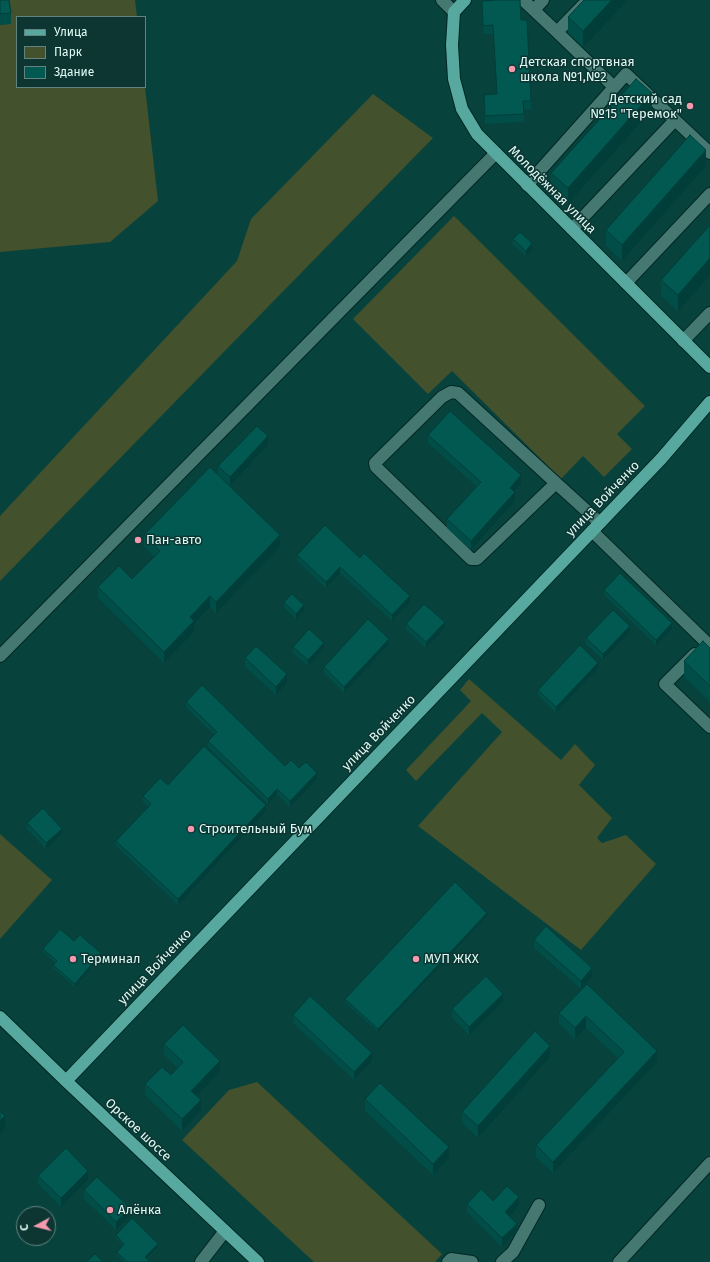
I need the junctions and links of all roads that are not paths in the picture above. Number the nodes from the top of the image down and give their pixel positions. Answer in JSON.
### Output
{"nodes":[{"id":1,"x":442,"y":0,"type":"edge"},
{"id":2,"x":465,"y":0,"type":"edge"},
{"id":3,"x":523,"y":0,"type":"edge"},
{"id":4,"x":543,"y":0,"type":"edge"},
{"id":5,"x":588,"y":0,"type":"edge"},
{"id":6,"x":534,"y":10,"type":"junction"},
{"id":7,"x":454,"y":12,"type":"junction"},
{"id":8,"x":557,"y":32,"type":"junction"},
{"id":9,"x":614,"y":87,"type":"junction"},
{"id":10,"x":675,"y":120,"type":"junction"},
{"id":11,"x":496,"y":153,"type":"junction"},
{"id":12,"x":710,"y":153,"type":"edge"},
{"id":13,"x":527,"y":185,"type":"junction"},
{"id":14,"x":710,"y":194,"type":"edge"},
{"id":15,"x":572,"y":229,"type":"junction"},
{"id":16,"x":626,"y":283,"type":"junction"},
{"id":17,"x":710,"y":312,"type":"edge"},
{"id":18,"x":684,"y":341,"type":"junction"},
{"id":19,"x":710,"y":367,"type":"edge"},
{"id":20,"x":710,"y":402,"type":"edge"},
{"id":21,"x":556,"y":483,"type":"junction"},
{"id":22,"x":596,"y":527,"type":"junction"},
{"id":23,"x":708,"y":644,"type":"edge"},
{"id":24,"x":0,"y":656,"type":"edge"},
{"id":25,"x":710,"y":728,"type":"edge"},
{"id":26,"x":0,"y":1017,"type":"edge"},
{"id":27,"x":66,"y":1081,"type":"junction"},
{"id":28,"x":710,"y":1163,"type":"edge"},
{"id":29,"x":539,"y":1205,"type":"dead end"},
{"id":30,"x":225,"y":1231,"type":"junction"},
{"id":31,"x":201,"y":1262,"type":"edge"},
{"id":32,"x":258,"y":1262,"type":"edge"},
{"id":33,"x":448,"y":1262,"type":"edge"},
{"id":34,"x":472,"y":1262,"type":"edge"},
{"id":35,"x":502,"y":1262,"type":"edge"},
{"id":36,"x":619,"y":1262,"type":"edge"}],
"edges":[{"from":1,"to":7,"type":"street"},
{"from":2,"to":7,"type":"main road"},
{"from":3,"to":6,"type":"street"},
{"from":4,"to":6,"type":"street"},
{"from":5,"to":8,"type":"street"},
{"from":6,"to":8,"type":"street"},
{"from":7,"to":11,"type":"main road","name":"Молодёжная улица"},
{"from":8,"to":9,"type":"street"},
{"from":9,"to":10,"type":"street"},
{"from":9,"to":13,"type":"street"},
{"from":10,"to":12,"type":"street"},
{"from":10,"to":15,"type":"street"},
{"from":11,"to":13,"type":"main road","name":"Молодёжная улица"},
{"from":11,"to":24,"type":"street"},
{"from":13,"to":15,"type":"main road","name":"Молодёжная улица"},
{"from":14,"to":16,"type":"street"},
{"from":15,"to":16,"type":"main road","name":"Молодёжная улица"},
{"from":16,"to":18,"type":"main road","name":"Молодёжная улица"},
{"from":17,"to":18,"type":"street"},
{"from":18,"to":19,"type":"main road","name":"Молодёжная улица"},
{"from":20,"to":22,"type":"main road","name":"улица Войченко"},
{"from":21,"to":21,"type":"street"},
{"from":21,"to":22,"type":"street"},
{"from":22,"to":23,"type":"street"},
{"from":22,"to":27,"type":"main road","name":"улица Войченко"},
{"from":23,"to":25,"type":"street"},
{"from":26,"to":27,"type":"main road","name":"Орское шоссе"},
{"from":27,"to":30,"type":"main road","name":"Орское шоссе"},
{"from":28,"to":36,"type":"street"},
{"from":29,"to":35,"type":"street"},
{"from":30,"to":31,"type":"street"},
{"from":30,"to":32,"type":"main road","name":"Орское шоссе"},
{"from":33,"to":34,"type":"street"}]}
